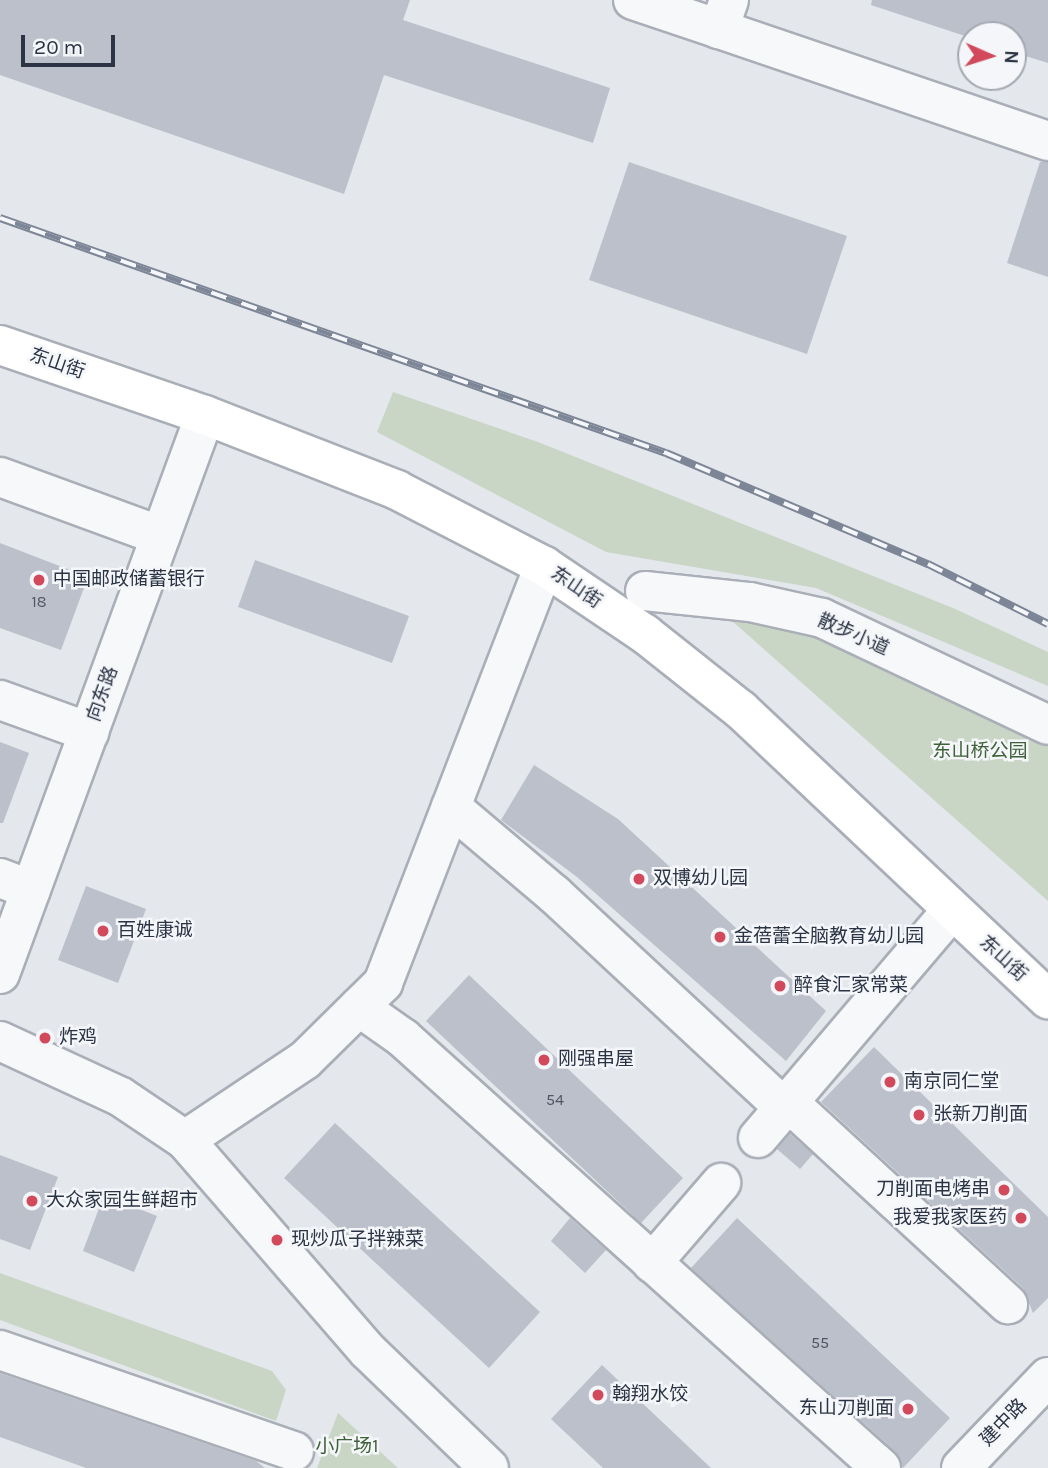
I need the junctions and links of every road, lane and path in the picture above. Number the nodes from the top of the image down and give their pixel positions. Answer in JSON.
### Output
{"nodes":[{"id":1,"x":633,"y":0,"type":"edge"},
{"id":2,"x":724,"y":14,"type":"edge"},
{"id":3,"x":1048,"y":141,"type":"edge"},
{"id":4,"x":0,"y":345,"type":"edge"},
{"id":5,"x":205,"y":415,"type":"junction"},
{"id":6,"x":0,"y":477,"type":"edge"},
{"id":7,"x":161,"y":536,"type":"junction"},
{"id":8,"x":544,"y":566,"type":"junction"},
{"id":9,"x":645,"y":591,"type":"dead end"},
{"id":10,"x":0,"y":700,"type":"edge"},
{"id":11,"x":1048,"y":725,"type":"edge"},
{"id":12,"x":78,"y":728,"type":"junction"},
{"id":13,"x":451,"y":807,"type":"junction"},
{"id":14,"x":15,"y":884,"type":"edge"},
{"id":15,"x":951,"y":911,"type":"junction"},
{"id":16,"x":0,"y":974,"type":"edge"},
{"id":17,"x":1048,"y":999,"type":"edge"},
{"id":18,"x":359,"y":1007,"type":"junction"},
{"id":19,"x":0,"y":1041,"type":"edge"},
{"id":20,"x":786,"y":1105,"type":"junction"},
{"id":21,"x":758,"y":1138,"type":"dead end"},
{"id":22,"x":185,"y":1140,"type":"junction"},
{"id":23,"x":721,"y":1183,"type":"dead end"},
{"id":24,"x":652,"y":1262,"type":"junction"},
{"id":25,"x":1008,"y":1304,"type":"dead end"},
{"id":26,"x":0,"y":1350,"type":"edge"},
{"id":27,"x":1048,"y":1377,"type":"edge"},
{"id":28,"x":1034,"y":1406,"type":"edge"},
{"id":29,"x":294,"y":1451,"type":"dead end"},
{"id":30,"x":489,"y":1468,"type":"edge"},
{"id":31,"x":881,"y":1468,"type":"edge"},
{"id":32,"x":961,"y":1468,"type":"edge"}],
"edges":[{"from":1,"to":2,"type":"street"},
{"from":2,"to":3,"type":"street"},
{"from":4,"to":5,"type":"main road","name":"东山街"},
{"from":5,"to":7,"type":"street","name":"向东路"},
{"from":5,"to":8,"type":"main road","name":"东山街"},
{"from":6,"to":7,"type":"street"},
{"from":7,"to":12,"type":"street","name":"向东路"},
{"from":8,"to":13,"type":"street"},
{"from":8,"to":15,"type":"main road","name":"东山街"},
{"from":9,"to":11,"type":"street","name":"散步小道"},
{"from":10,"to":12,"type":"street"},
{"from":12,"to":14,"type":"street","name":"向东路"},
{"from":13,"to":18,"type":"street"},
{"from":13,"to":20,"type":"street"},
{"from":14,"to":16,"type":"street","name":"向东路"},
{"from":15,"to":17,"type":"main road","name":"东山街"},
{"from":15,"to":20,"type":"street"},
{"from":18,"to":22,"type":"street"},
{"from":18,"to":24,"type":"street"},
{"from":19,"to":22,"type":"street"},
{"from":20,"to":21,"type":"street"},
{"from":20,"to":25,"type":"street"},
{"from":22,"to":30,"type":"street"},
{"from":23,"to":24,"type":"street"},
{"from":24,"to":31,"type":"street"},
{"from":26,"to":29,"type":"street"},
{"from":27,"to":28,"type":"street","name":"建中路"},
{"from":28,"to":32,"type":"street","name":"建中路"}]}
